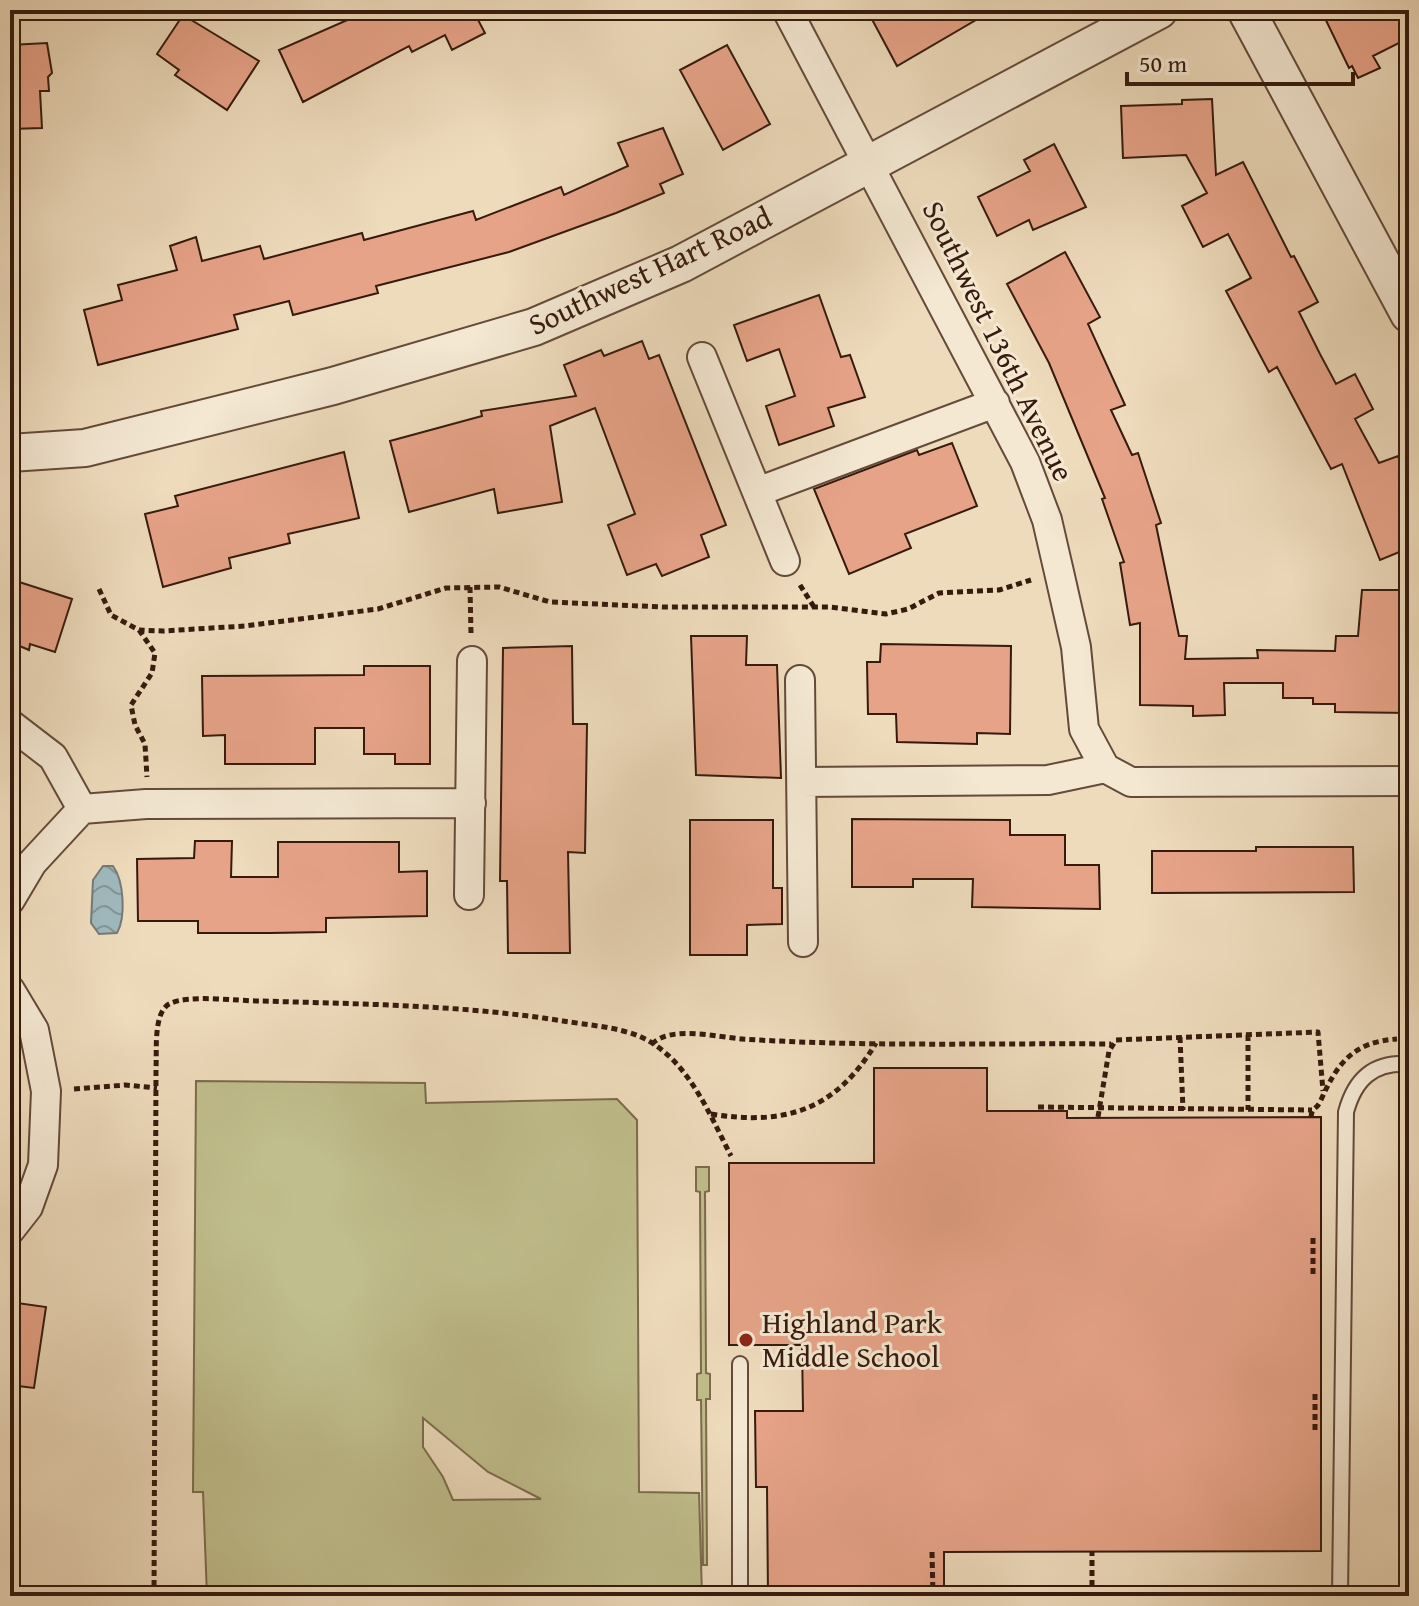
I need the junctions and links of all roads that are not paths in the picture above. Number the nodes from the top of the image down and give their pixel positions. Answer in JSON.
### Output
{"nodes":[{"id":1,"x":787,"y":10,"type":"edge"},
{"id":2,"x":1159,"y":10,"type":"edge"},
{"id":3,"x":1246,"y":10,"type":"edge"},
{"id":4,"x":871,"y":163,"type":"junction"},
{"id":5,"x":1407,"y":305,"type":"edge"},
{"id":6,"x":702,"y":357,"type":"dead end"},
{"id":7,"x":995,"y":403,"type":"junction"},
{"id":8,"x":10,"y":453,"type":"edge"},
{"id":9,"x":757,"y":492,"type":"junction"},
{"id":10,"x":785,"y":561,"type":"dead end"},
{"id":11,"x":472,"y":661,"type":"road end"},
{"id":12,"x":800,"y":680,"type":"dead end"},
{"id":13,"x":10,"y":724,"type":"edge"},
{"id":14,"x":1105,"y":768,"type":"junction"},
{"id":15,"x":1409,"y":781,"type":"edge"},
{"id":16,"x":802,"y":782,"type":"junction"},
{"id":17,"x":471,"y":803,"type":"junction"},
{"id":18,"x":82,"y":809,"type":"junction"},
{"id":19,"x":469,"y":895,"type":"dead end"},
{"id":20,"x":10,"y":900,"type":"edge"},
{"id":21,"x":803,"y":942,"type":"dead end"},
{"id":22,"x":10,"y":990,"type":"edge"},
{"id":23,"x":1409,"y":1064,"type":"edge"},
{"id":24,"x":10,"y":1230,"type":"edge"},
{"id":25,"x":740,"y":1364,"type":"dead end"},
{"id":26,"x":740,"y":1596,"type":"edge"},
{"id":27,"x":1340,"y":1596,"type":"edge"}],
"edges":[{"from":1,"to":4,"type":"street","name":"Southwest 136th Avenue"},
{"from":2,"to":4,"type":"street","name":"Southwest Hart Road"},
{"from":3,"to":5,"type":"street"},
{"from":4,"to":7,"type":"street","name":"Southwest 136th Avenue"},
{"from":4,"to":8,"type":"street","name":"Southwest Hart Road"},
{"from":6,"to":9,"type":"street"},
{"from":7,"to":9,"type":"street"},
{"from":7,"to":14,"type":"street","name":"Southwest 136th Avenue"},
{"from":9,"to":10,"type":"street"},
{"from":11,"to":17,"type":"street"},
{"from":12,"to":16,"type":"street"},
{"from":13,"to":18,"type":"street"},
{"from":14,"to":15,"type":"street"},
{"from":14,"to":16,"type":"street"},
{"from":16,"to":21,"type":"street"},
{"from":17,"to":18,"type":"street"},
{"from":17,"to":19,"type":"street"},
{"from":18,"to":20,"type":"street"},
{"from":22,"to":24,"type":"street"},
{"from":23,"to":27,"type":"lane"},
{"from":25,"to":26,"type":"lane"}]}
